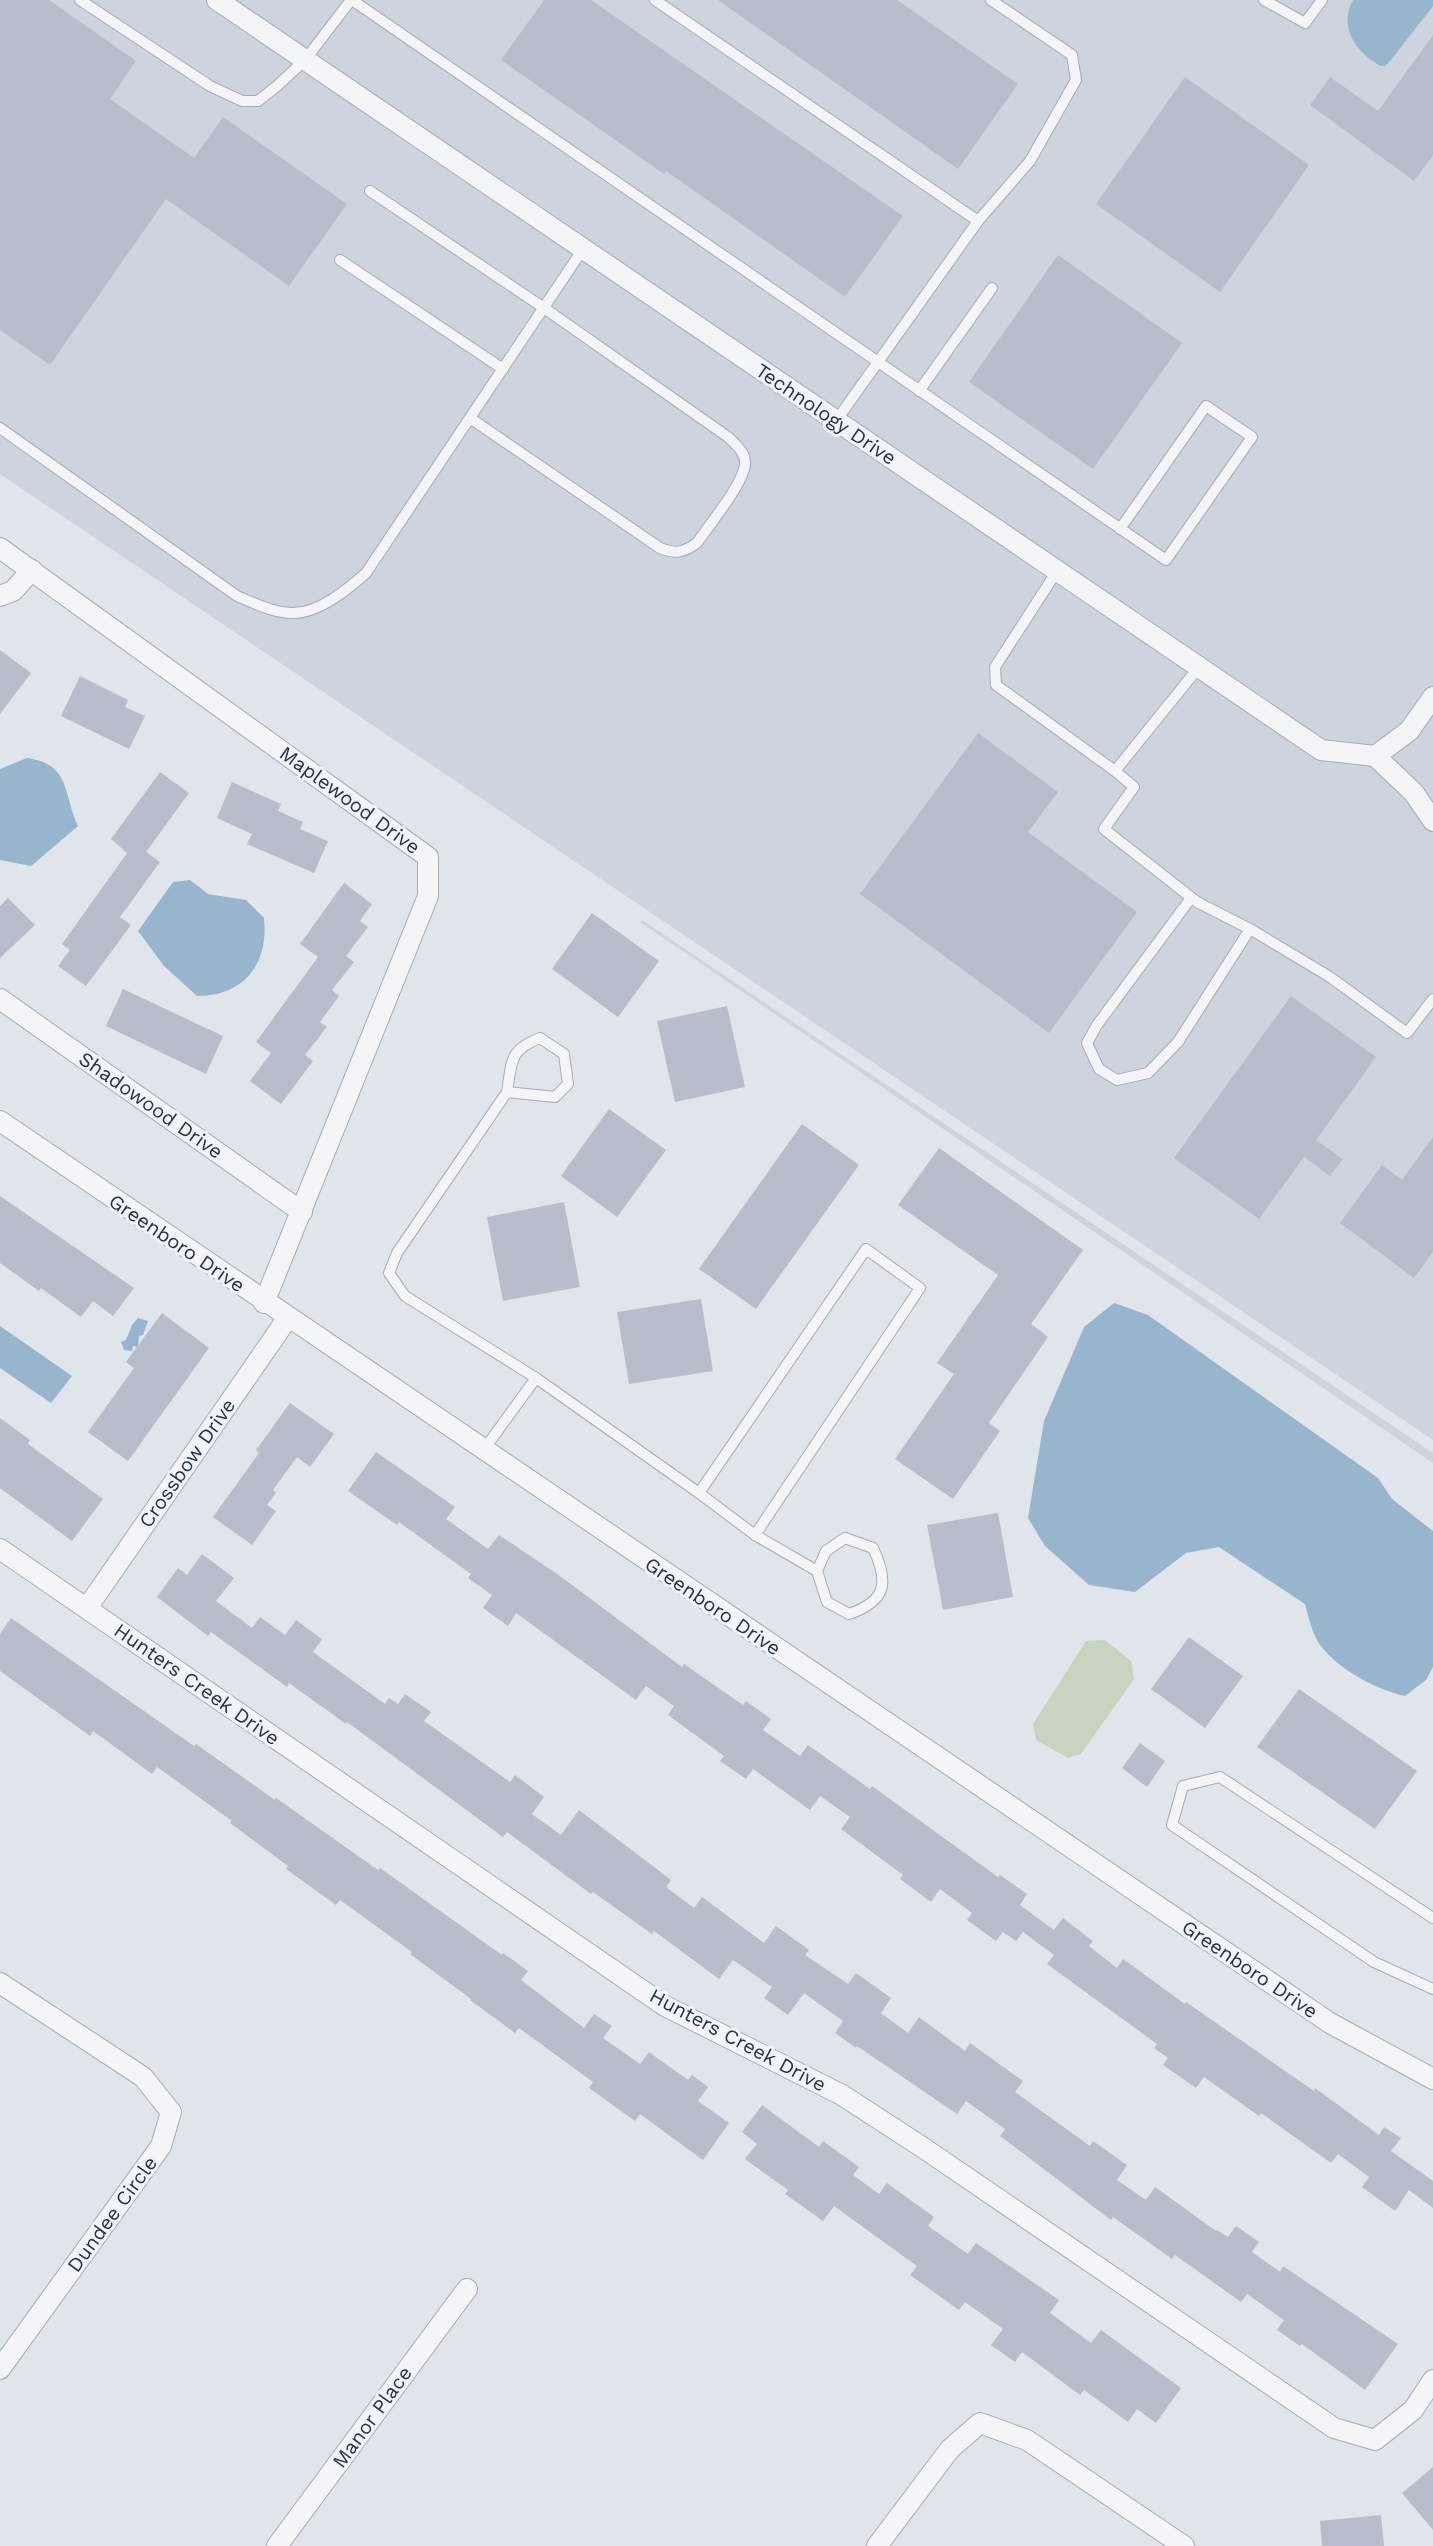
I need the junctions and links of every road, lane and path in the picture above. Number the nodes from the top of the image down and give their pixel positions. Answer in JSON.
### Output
{"nodes":[{"id":1,"x":80,"y":0,"type":"edge"},
{"id":2,"x":217,"y":0,"type":"edge"},
{"id":3,"x":352,"y":0,"type":"edge"},
{"id":4,"x":655,"y":0,"type":"edge"},
{"id":5,"x":991,"y":0,"type":"edge"},
{"id":6,"x":1264,"y":0,"type":"edge"},
{"id":7,"x":1322,"y":0,"type":"edge"},
{"id":8,"x":305,"y":60,"type":"junction"},
{"id":9,"x":370,"y":191,"type":"dead end"},
{"id":10,"x":978,"y":221,"type":"junction"},
{"id":11,"x":583,"y":249,"type":"junction"},
{"id":12,"x":340,"y":260,"type":"dead end"},
{"id":13,"x":992,"y":288,"type":"dead end"},
{"id":14,"x":544,"y":308,"type":"junction"},
{"id":15,"x":878,"y":362,"type":"junction"},
{"id":16,"x":503,"y":369,"type":"junction"},
{"id":17,"x":919,"y":391,"type":"junction"},
{"id":18,"x":470,"y":418,"type":"junction"},
{"id":19,"x":836,"y":421,"type":"junction"},
{"id":20,"x":0,"y":428,"type":"edge"},
{"id":21,"x":1120,"y":529,"type":"junction"},
{"id":22,"x":0,"y":548,"type":"edge"},
{"id":23,"x":32,"y":570,"type":"junction"},
{"id":24,"x":1057,"y":571,"type":"junction"},
{"id":25,"x":0,"y":596,"type":"edge"},
{"id":26,"x":1199,"y":667,"type":"junction"},
{"id":27,"x":1433,"y":697,"type":"edge"},
{"id":28,"x":1375,"y":756,"type":"junction"},
{"id":29,"x":1115,"y":771,"type":"junction"},
{"id":30,"x":1433,"y":821,"type":"edge"},
{"id":31,"x":1191,"y":898,"type":"junction"},
{"id":32,"x":1250,"y":929,"type":"junction"},
{"id":33,"x":0,"y":999,"type":"edge"},
{"id":34,"x":1433,"y":999,"type":"edge"},
{"id":35,"x":507,"y":1092,"type":"junction"},
{"id":36,"x":0,"y":1121,"type":"edge"},
{"id":37,"x":302,"y":1212,"type":"junction"},
{"id":38,"x":264,"y":1303,"type":"junction"},
{"id":39,"x":287,"y":1319,"type":"junction"},
{"id":40,"x":536,"y":1378,"type":"junction"},
{"id":41,"x":483,"y":1451,"type":"junction"},
{"id":42,"x":699,"y":1493,"type":"junction"},
{"id":43,"x":755,"y":1535,"type":"junction"},
{"id":44,"x":0,"y":1549,"type":"edge"},
{"id":45,"x":817,"y":1571,"type":"junction"},
{"id":46,"x":87,"y":1608,"type":"junction"},
{"id":47,"x":1433,"y":1918,"type":"edge"},
{"id":48,"x":0,"y":1983,"type":"edge"},
{"id":49,"x":1433,"y":1989,"type":"edge"},
{"id":50,"x":1433,"y":2079,"type":"edge"},
{"id":51,"x":467,"y":2289,"type":"dead end"},
{"id":52,"x":0,"y":2369,"type":"edge"},
{"id":53,"x":1433,"y":2380,"type":"edge"},
{"id":54,"x":277,"y":2546,"type":"edge"},
{"id":55,"x":877,"y":2546,"type":"edge"},
{"id":56,"x":1184,"y":2546,"type":"edge"}],
"edges":[{"from":1,"to":8,"type":"lane"},
{"from":2,"to":8,"type":"street","name":"Technology Drive"},
{"from":3,"to":8,"type":"lane"},
{"from":3,"to":15,"type":"lane"},
{"from":4,"to":10,"type":"lane"},
{"from":5,"to":10,"type":"lane"},
{"from":6,"to":7,"type":"lane"},
{"from":8,"to":11,"type":"street","name":"Technology Drive"},
{"from":9,"to":14,"type":"lane"},
{"from":10,"to":15,"type":"lane"},
{"from":11,"to":14,"type":"lane"},
{"from":11,"to":19,"type":"street","name":"Technology Drive"},
{"from":12,"to":16,"type":"lane"},
{"from":13,"to":17,"type":"lane"},
{"from":14,"to":16,"type":"lane"},
{"from":14,"to":18,"type":"lane"},
{"from":15,"to":17,"type":"lane"},
{"from":15,"to":19,"type":"lane"},
{"from":16,"to":18,"type":"lane"},
{"from":17,"to":21,"type":"lane"},
{"from":18,"to":20,"type":"lane"},
{"from":19,"to":24,"type":"street","name":"Technology Drive"},
{"from":21,"to":21,"type":"lane"},
{"from":22,"to":23,"type":"street","name":"Maplewood Drive"},
{"from":23,"to":25,"type":"street"},
{"from":23,"to":37,"type":"street","name":"Maplewood Drive"},
{"from":24,"to":26,"type":"street","name":"Technology Drive"},
{"from":24,"to":29,"type":"lane"},
{"from":26,"to":28,"type":"street","name":"Technology Drive"},
{"from":26,"to":29,"type":"lane"},
{"from":27,"to":28,"type":"street"},
{"from":28,"to":30,"type":"street"},
{"from":29,"to":31,"type":"lane"},
{"from":31,"to":32,"type":"lane"},
{"from":31,"to":32,"type":"lane"},
{"from":32,"to":34,"type":"lane"},
{"from":33,"to":37,"type":"street","name":"Shadowood Drive"},
{"from":35,"to":35,"type":"lane"},
{"from":35,"to":40,"type":"lane"},
{"from":36,"to":38,"type":"street","name":"Greenboro Drive"},
{"from":37,"to":38,"type":"street","name":"Maplewood Drive"},
{"from":38,"to":39,"type":"street","name":"Greenboro Drive"},
{"from":39,"to":41,"type":"street","name":"Greenboro Drive"},
{"from":39,"to":46,"type":"street","name":"Crossbow Drive"},
{"from":40,"to":41,"type":"lane"},
{"from":40,"to":42,"type":"lane"},
{"from":41,"to":50,"type":"street","name":"Greenboro Drive"},
{"from":42,"to":43,"type":"lane"},
{"from":42,"to":43,"type":"lane"},
{"from":43,"to":45,"type":"lane"},
{"from":44,"to":46,"type":"street","name":"Hunters Creek Drive"},
{"from":45,"to":45,"type":"lane"},
{"from":46,"to":53,"type":"street","name":"Hunters Creek Drive"},
{"from":47,"to":49,"type":"lane"},
{"from":48,"to":52,"type":"street","name":"Dundee Circle"},
{"from":51,"to":54,"type":"street","name":"Manor Place"},
{"from":55,"to":56,"type":"street"}]}
